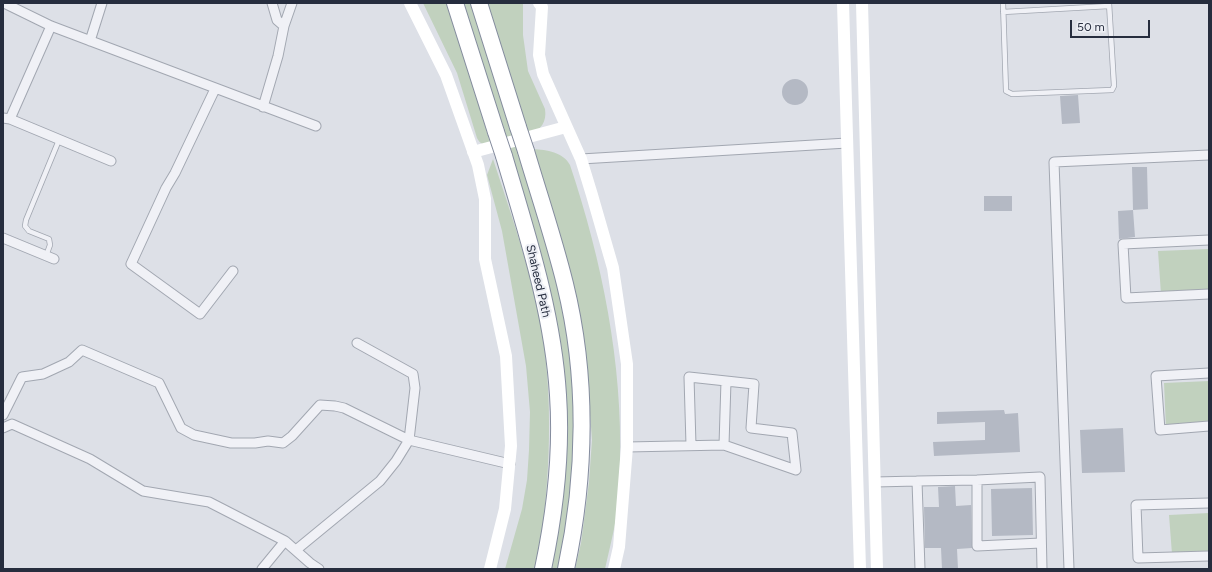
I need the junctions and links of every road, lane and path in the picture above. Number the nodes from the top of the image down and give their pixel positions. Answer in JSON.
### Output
{"nodes":[{"id":1,"x":4,"y":3,"type":"edge"},
{"id":2,"x":102,"y":3,"type":"edge"},
{"id":3,"x":272,"y":3,"type":"edge"},
{"id":4,"x":292,"y":3,"type":"edge"},
{"id":5,"x":410,"y":3,"type":"edge"},
{"id":6,"x":455,"y":3,"type":"edge"},
{"id":7,"x":479,"y":3,"type":"edge"},
{"id":8,"x":842,"y":3,"type":"edge"},
{"id":9,"x":862,"y":3,"type":"edge"},
{"id":10,"x":1003,"y":3,"type":"edge"},
{"id":11,"x":543,"y":4,"type":"edge"},
{"id":12,"x":1109,"y":4,"type":"edge"},
{"id":13,"x":1003,"y":12,"type":"junction"},
{"id":14,"x":50,"y":26,"type":"junction"},
{"id":15,"x":284,"y":26,"type":"junction"},
{"id":16,"x":90,"y":41,"type":"junction"},
{"id":17,"x":215,"y":89,"type":"junction"},
{"id":18,"x":263,"y":107,"type":"junction"},
{"id":19,"x":7,"y":119,"type":"edge"},
{"id":20,"x":316,"y":126,"type":"dead end"},
{"id":21,"x":566,"y":126,"type":"junction"},
{"id":22,"x":59,"y":140,"type":"junction"},
{"id":23,"x":847,"y":144,"type":"junction"},
{"id":24,"x":473,"y":152,"type":"junction"},
{"id":25,"x":1209,"y":155,"type":"edge"},
{"id":26,"x":581,"y":159,"type":"junction"},
{"id":27,"x":111,"y":162,"type":"dead end"},
{"id":28,"x":3,"y":238,"type":"edge"},
{"id":29,"x":1209,"y":240,"type":"edge"},
{"id":30,"x":50,"y":258,"type":"joint"},
{"id":31,"x":233,"y":271,"type":"dead end"},
{"id":32,"x":1209,"y":294,"type":"edge"},
{"id":33,"x":357,"y":343,"type":"dead end"},
{"id":34,"x":1209,"y":373,"type":"edge"},
{"id":35,"x":726,"y":381,"type":"junction"},
{"id":36,"x":3,"y":415,"type":"edge"},
{"id":37,"x":1209,"y":426,"type":"edge"},
{"id":38,"x":3,"y":428,"type":"edge"},
{"id":39,"x":409,"y":440,"type":"junction"},
{"id":40,"x":691,"y":445,"type":"junction"},
{"id":41,"x":724,"y":445,"type":"junction"},
{"id":42,"x":627,"y":448,"type":"junction"},
{"id":43,"x":510,"y":464,"type":"junction"},
{"id":44,"x":977,"y":480,"type":"junction"},
{"id":45,"x":917,"y":481,"type":"junction"},
{"id":46,"x":875,"y":482,"type":"junction"},
{"id":47,"x":1209,"y":503,"type":"edge"},
{"id":48,"x":285,"y":541,"type":"junction"},
{"id":49,"x":1041,"y":544,"type":"junction"},
{"id":50,"x":296,"y":550,"type":"junction"},
{"id":51,"x":1209,"y":556,"type":"edge"},
{"id":52,"x":262,"y":569,"type":"edge"},
{"id":53,"x":319,"y":569,"type":"edge"},
{"id":54,"x":490,"y":569,"type":"edge"},
{"id":55,"x":543,"y":569,"type":"edge"},
{"id":56,"x":566,"y":569,"type":"edge"},
{"id":57,"x":614,"y":569,"type":"edge"},
{"id":58,"x":860,"y":569,"type":"edge"},
{"id":59,"x":877,"y":569,"type":"edge"},
{"id":60,"x":920,"y":569,"type":"edge"},
{"id":61,"x":1042,"y":569,"type":"edge"},
{"id":62,"x":1069,"y":569,"type":"edge"}],
"edges":[{"from":1,"to":14,"type":"street"},
{"from":2,"to":16,"type":"street"},
{"from":3,"to":15,"type":"street"},
{"from":4,"to":15,"type":"street"},
{"from":5,"to":24,"type":"street"},
{"from":6,"to":55,"type":"highway","name":"Shaheed Path","bridge":true},
{"from":7,"to":56,"type":"highway","name":"Shaheed Path","bridge":true},
{"from":8,"to":23,"type":"street"},
{"from":9,"to":46,"type":"street"},
{"from":10,"to":13,"type":"lane"},
{"from":11,"to":21,"type":"street"},
{"from":12,"to":13,"type":"lane"},
{"from":12,"to":13,"type":"lane"},
{"from":14,"to":16,"type":"street"},
{"from":14,"to":19,"type":"street"},
{"from":15,"to":18,"type":"street"},
{"from":16,"to":17,"type":"street"},
{"from":17,"to":18,"type":"street"},
{"from":17,"to":31,"type":"street"},
{"from":18,"to":20,"type":"street"},
{"from":19,"to":22,"type":"street"},
{"from":21,"to":24,"type":"street"},
{"from":21,"to":26,"type":"street"},
{"from":22,"to":27,"type":"street"},
{"from":22,"to":30,"type":"lane"},
{"from":23,"to":26,"type":"street"},
{"from":23,"to":58,"type":"street"},
{"from":24,"to":43,"type":"street"},
{"from":25,"to":62,"type":"street"},
{"from":26,"to":42,"type":"street"},
{"from":28,"to":30,"type":"street"},
{"from":29,"to":32,"type":"street"},
{"from":33,"to":39,"type":"street"},
{"from":34,"to":37,"type":"street"},
{"from":35,"to":40,"type":"street"},
{"from":35,"to":41,"type":"street"},
{"from":35,"to":41,"type":"street"},
{"from":36,"to":39,"type":"street"},
{"from":38,"to":48,"type":"street"},
{"from":39,"to":43,"type":"street"},
{"from":39,"to":50,"type":"street"},
{"from":40,"to":41,"type":"street"},
{"from":40,"to":42,"type":"street"},
{"from":42,"to":57,"type":"street"},
{"from":43,"to":54,"type":"street"},
{"from":44,"to":45,"type":"street"},
{"from":44,"to":49,"type":"street"},
{"from":44,"to":49,"type":"street"},
{"from":45,"to":46,"type":"street"},
{"from":45,"to":60,"type":"street"},
{"from":46,"to":59,"type":"street"},
{"from":47,"to":51,"type":"street"},
{"from":48,"to":50,"type":"street"},
{"from":48,"to":52,"type":"street"},
{"from":49,"to":61,"type":"street"},
{"from":50,"to":53,"type":"street"}]}
